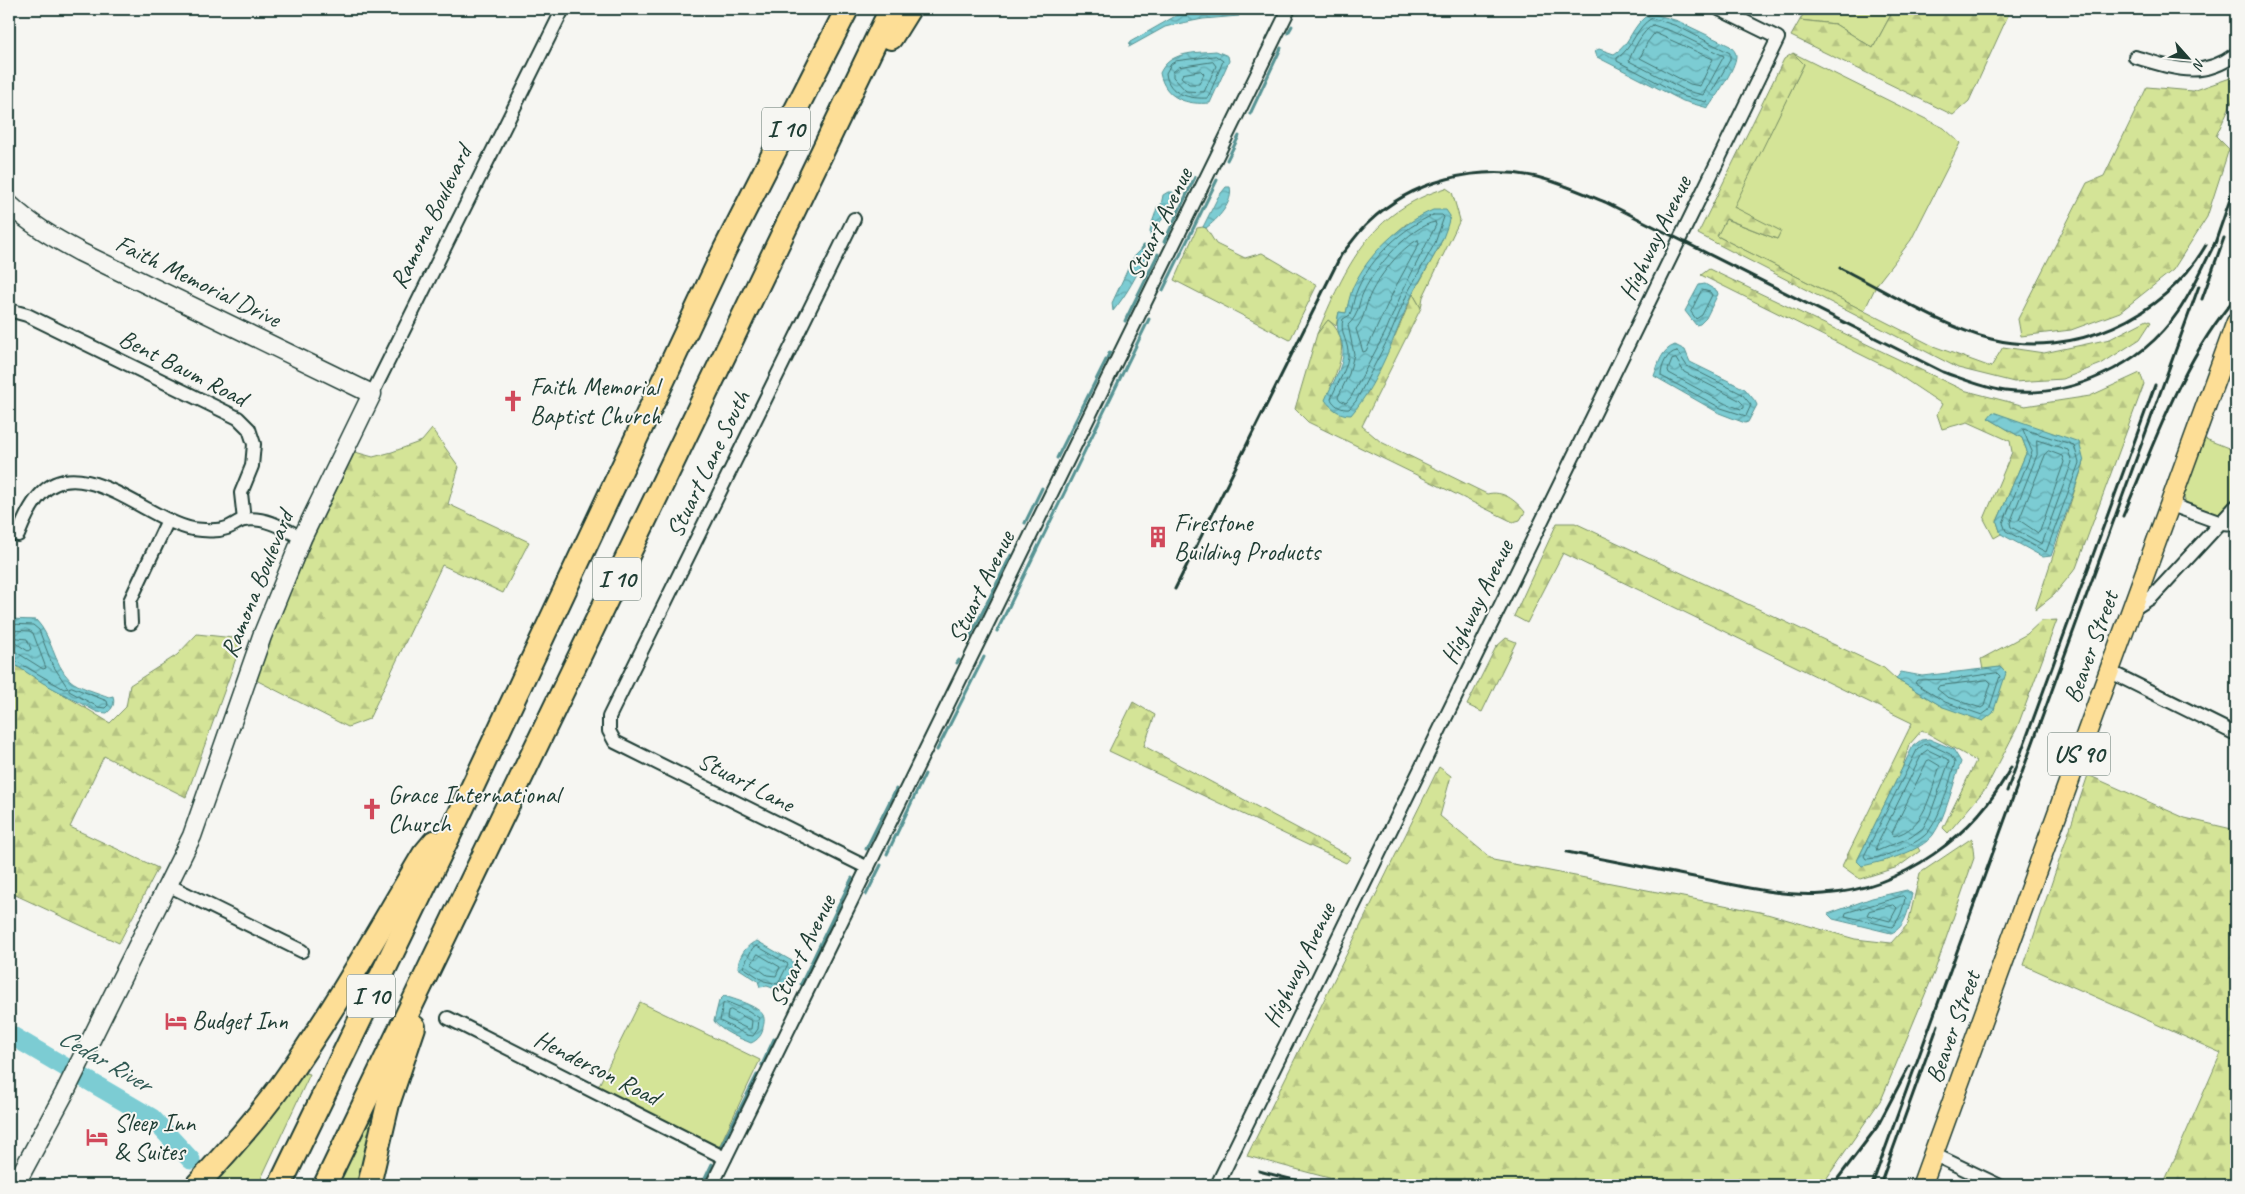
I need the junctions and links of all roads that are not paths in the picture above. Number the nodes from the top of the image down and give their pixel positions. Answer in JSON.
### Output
{"nodes":[{"id":1,"x":563,"y":9,"type":"edge"},
{"id":2,"x":847,"y":9,"type":"edge"},
{"id":3,"x":891,"y":9,"type":"edge"},
{"id":4,"x":909,"y":9,"type":"edge"},
{"id":5,"x":1289,"y":9,"type":"edge"},
{"id":6,"x":1719,"y":9,"type":"edge"},
{"id":7,"x":2236,"y":54,"type":"edge"},
{"id":8,"x":2136,"y":57,"type":"dead end"},
{"id":9,"x":852,"y":92,"type":"junction"},
{"id":10,"x":9,"y":204,"type":"edge"},
{"id":11,"x":854,"y":219,"type":"dead end"},
{"id":12,"x":9,"y":310,"type":"edge"},
{"id":13,"x":2236,"y":323,"type":"edge"},
{"id":14,"x":372,"y":394,"type":"junction"},
{"id":15,"x":2169,"y":504,"type":"junction"},
{"id":16,"x":2236,"y":506,"type":"edge"},
{"id":17,"x":168,"y":520,"type":"junction"},
{"id":18,"x":244,"y":520,"type":"junction"},
{"id":19,"x":2221,"y":523,"type":"junction"},
{"id":20,"x":2236,"y":524,"type":"edge"},
{"id":21,"x":18,"y":534,"type":"dead end"},
{"id":22,"x":302,"y":538,"type":"junction"},
{"id":23,"x":2132,"y":610,"type":"junction"},
{"id":24,"x":131,"y":623,"type":"dead end"},
{"id":25,"x":2110,"y":671,"type":"junction"},
{"id":26,"x":609,"y":731,"type":"joint"},
{"id":27,"x":2236,"y":734,"type":"edge"},
{"id":28,"x":463,"y":807,"type":"junction"},
{"id":29,"x":868,"y":868,"type":"junction"},
{"id":30,"x":168,"y":885,"type":"junction"},
{"id":31,"x":455,"y":916,"type":"junction"},
{"id":32,"x":302,"y":951,"type":"dead end"},
{"id":33,"x":448,"y":1018,"type":"dead end"},
{"id":34,"x":1933,"y":1154,"type":"junction"},
{"id":35,"x":725,"y":1158,"type":"junction"},
{"id":36,"x":15,"y":1185,"type":"edge"},
{"id":37,"x":197,"y":1185,"type":"edge"},
{"id":38,"x":280,"y":1185,"type":"edge"},
{"id":39,"x":325,"y":1185,"type":"edge"},
{"id":40,"x":369,"y":1185,"type":"edge"},
{"id":41,"x":712,"y":1185,"type":"edge"},
{"id":42,"x":1216,"y":1185,"type":"edge"},
{"id":43,"x":1922,"y":1185,"type":"edge"},
{"id":44,"x":1998,"y":1185,"type":"edge"}],
"edges":[{"from":1,"to":14,"type":"street","name":"Ramona Boulevard"},
{"from":2,"to":28,"type":"highway","number":"I 10"},
{"from":3,"to":9,"type":"highway","number":"I 10"},
{"from":4,"to":9,"type":"highway"},
{"from":5,"to":29,"type":"street","name":"Stuart Avenue"},
{"from":6,"to":42,"type":"street","name":"Highway Avenue"},
{"from":7,"to":8,"type":"street"},
{"from":9,"to":31,"type":"highway","number":"I 10"},
{"from":10,"to":14,"type":"street","name":"Faith Memorial Drive"},
{"from":11,"to":26,"type":"street","name":"Stuart Lane South"},
{"from":12,"to":18,"type":"street","name":"Bent Baum Road"},
{"from":13,"to":15,"type":"main road","name":"Beaver Street","number":"US 90"},
{"from":14,"to":22,"type":"street","name":"Ramona Boulevard"},
{"from":15,"to":19,"type":"street"},
{"from":15,"to":23,"type":"main road","name":"Beaver Street","number":"US 90"},
{"from":16,"to":19,"type":"street"},
{"from":17,"to":18,"type":"street"},
{"from":17,"to":21,"type":"street"},
{"from":17,"to":24,"type":"street"},
{"from":18,"to":22,"type":"street"},
{"from":19,"to":20,"type":"street"},
{"from":19,"to":23,"type":"street"},
{"from":22,"to":30,"type":"street","name":"Ramona Boulevard"},
{"from":23,"to":25,"type":"main road","name":"Beaver Street","number":"US 90"},
{"from":25,"to":27,"type":"street"},
{"from":25,"to":34,"type":"main road","name":"Beaver Street","number":"US 90"},
{"from":26,"to":29,"type":"street","name":"Stuart Lane"},
{"from":28,"to":37,"type":"highway"},
{"from":28,"to":38,"type":"highway","number":"I 10"},
{"from":29,"to":35,"type":"street","name":"Stuart Avenue"},
{"from":30,"to":32,"type":"street"},
{"from":30,"to":36,"type":"street","name":"Ramona Boulevard"},
{"from":31,"to":39,"type":"highway","number":"I 10"},
{"from":31,"to":40,"type":"highway"},
{"from":33,"to":35,"type":"street","name":"Henderson Road"},
{"from":34,"to":43,"type":"main road","name":"Beaver Street","number":"US 90"},
{"from":34,"to":44,"type":"street"},
{"from":35,"to":41,"type":"street","name":"Stuart Avenue"}]}
